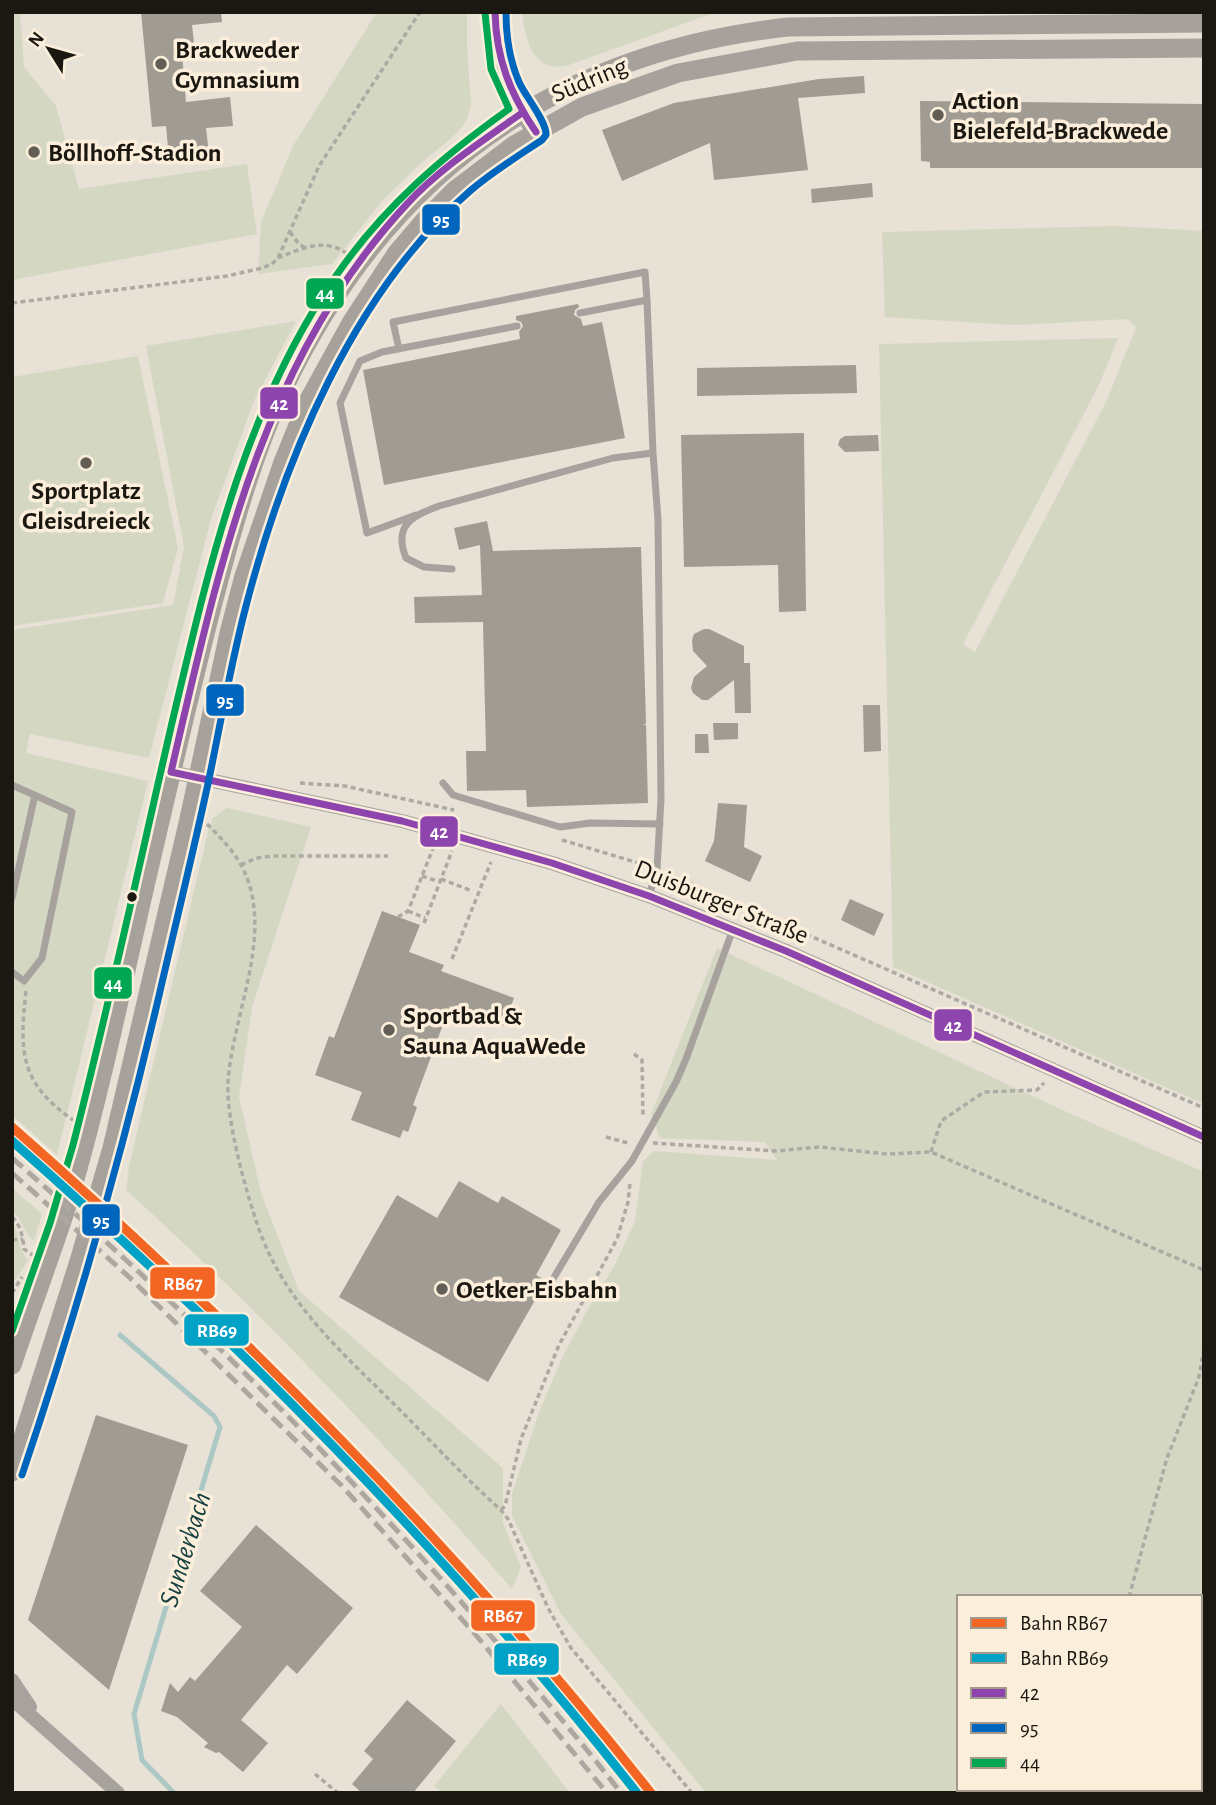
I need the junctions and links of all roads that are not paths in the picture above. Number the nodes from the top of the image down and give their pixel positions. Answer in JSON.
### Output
{"nodes":[{"id":1,"x":495,"y":12,"type":"edge"},
{"id":2,"x":1204,"y":23,"type":"edge"},
{"id":3,"x":1204,"y":48,"type":"edge"},
{"id":4,"x":522,"y":113,"type":"junction"},
{"id":5,"x":536,"y":132,"type":"junction"},
{"id":6,"x":647,"y":300,"type":"junction"},
{"id":7,"x":580,"y":313,"type":"dead end"},
{"id":8,"x":517,"y":326,"type":"dead end"},
{"id":9,"x":399,"y":349,"type":"junction"},
{"id":10,"x":653,"y":453,"type":"junction"},
{"id":11,"x":416,"y":515,"type":"junction"},
{"id":12,"x":452,"y":569,"type":"dead end"},
{"id":13,"x":171,"y":772,"type":"junction"},
{"id":14,"x":198,"y":778,"type":"junction"},
{"id":15,"x":443,"y":783,"type":"dead end"},
{"id":16,"x":12,"y":785,"type":"edge"},
{"id":17,"x":35,"y":795,"type":"junction"},
{"id":18,"x":660,"y":824,"type":"junction"},
{"id":19,"x":649,"y":896,"type":"junction"},
{"id":20,"x":12,"y":898,"type":"edge"},
{"id":21,"x":733,"y":928,"type":"junction"},
{"id":22,"x":12,"y":972,"type":"edge"},
{"id":23,"x":1204,"y":1137,"type":"edge"},
{"id":24,"x":554,"y":1279,"type":"dead end"},
{"id":25,"x":12,"y":1365,"type":"edge"},
{"id":26,"x":12,"y":1472,"type":"edge"},
{"id":27,"x":12,"y":1680,"type":"edge"},
{"id":28,"x":12,"y":1699,"type":"edge"},
{"id":29,"x":48,"y":1730,"type":"junction"},
{"id":30,"x":118,"y":1793,"type":"edge"}],
"edges":[{"from":1,"to":4,"type":"street"},
{"from":2,"to":4,"type":"main road","name":"Südring"},
{"from":3,"to":5,"type":"main road","name":"Südring"},
{"from":4,"to":5,"type":"street"},
{"from":4,"to":13,"type":"main road","name":"Südring"},
{"from":5,"to":14,"type":"main road","name":"Südring"},
{"from":6,"to":7,"type":"lane"},
{"from":6,"to":9,"type":"lane"},
{"from":6,"to":10,"type":"lane"},
{"from":8,"to":9,"type":"lane"},
{"from":9,"to":11,"type":"lane"},
{"from":10,"to":11,"type":"lane"},
{"from":10,"to":18,"type":"lane"},
{"from":11,"to":12,"type":"lane"},
{"from":13,"to":14,"type":"street"},
{"from":13,"to":25,"type":"main road","name":"Südring"},
{"from":14,"to":19,"type":"street","name":"Duisburger Straße"},
{"from":14,"to":26,"type":"main road","name":"Südring"},
{"from":15,"to":18,"type":"lane"},
{"from":16,"to":17,"type":"lane"},
{"from":17,"to":20,"type":"lane"},
{"from":17,"to":22,"type":"lane"},
{"from":18,"to":19,"type":"lane"},
{"from":19,"to":21,"type":"street","name":"Duisburger Straße"},
{"from":21,"to":23,"type":"street","name":"Duisburger Straße"},
{"from":21,"to":24,"type":"lane"},
{"from":27,"to":29,"type":"street"},
{"from":28,"to":29,"type":"street"},
{"from":29,"to":30,"type":"street"}]}
